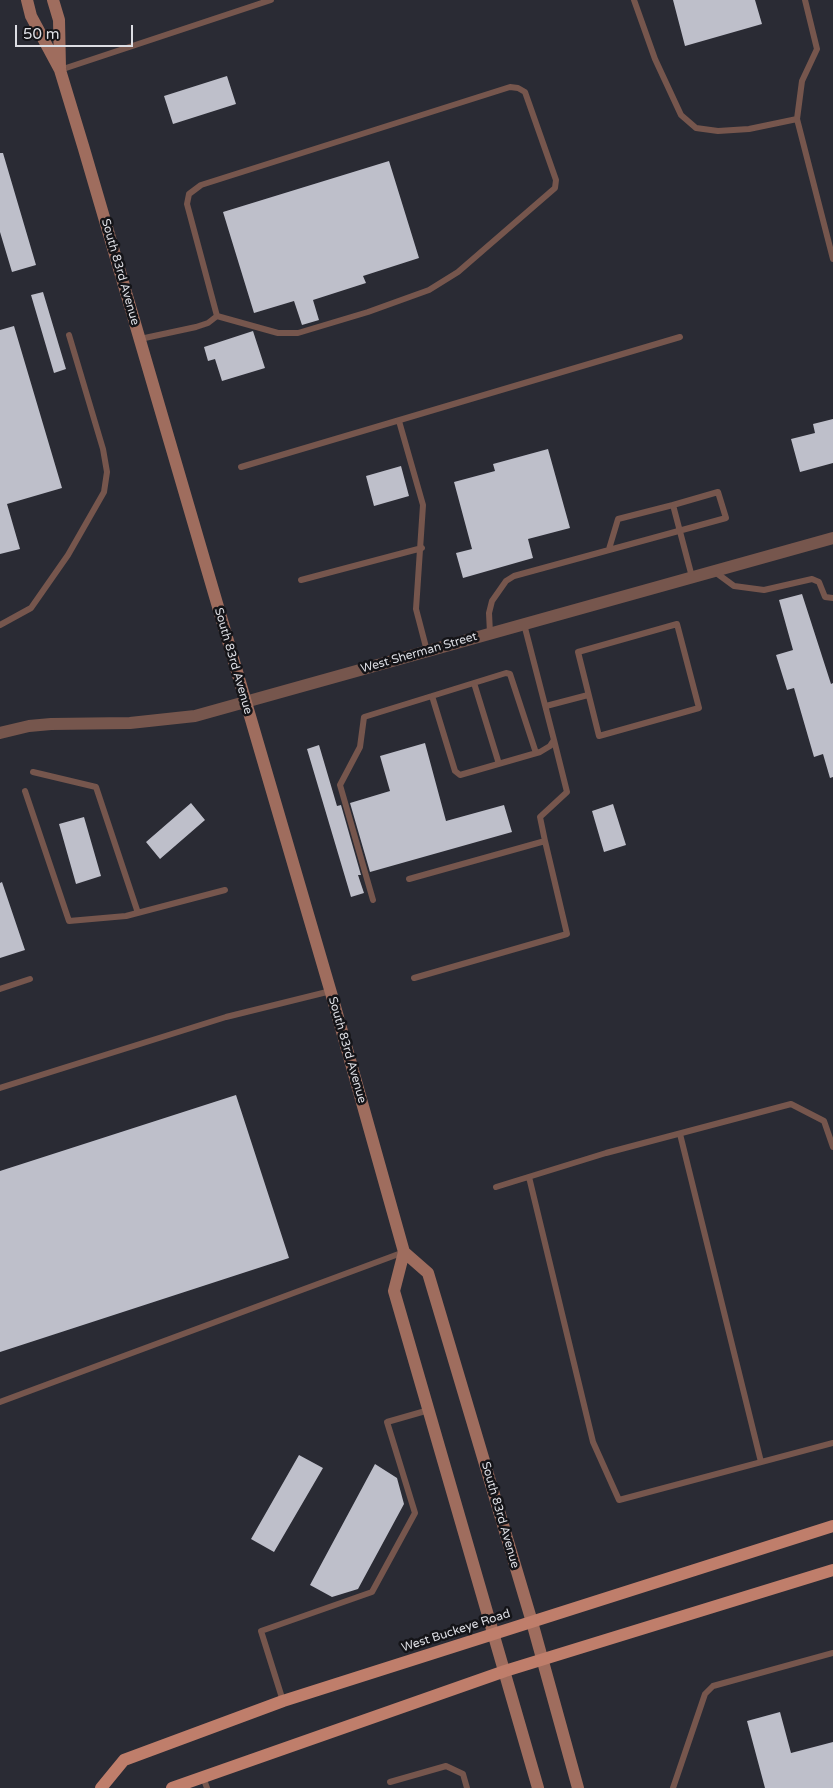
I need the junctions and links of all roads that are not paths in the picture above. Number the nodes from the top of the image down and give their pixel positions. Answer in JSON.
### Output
{"nodes":[{"id":1,"x":27,"y":0,"type":"edge"},
{"id":2,"x":54,"y":0,"type":"edge"},
{"id":3,"x":271,"y":0,"type":"edge"},
{"id":4,"x":634,"y":0,"type":"edge"},
{"id":5,"x":805,"y":0,"type":"edge"},
{"id":6,"x":60,"y":70,"type":"junction"},
{"id":7,"x":797,"y":119,"type":"junction"},
{"id":8,"x":833,"y":259,"type":"edge"},
{"id":9,"x":217,"y":316,"type":"junction"},
{"id":10,"x":70,"y":335,"type":"dead end"},
{"id":11,"x":680,"y":337,"type":"dead end"},
{"id":12,"x":140,"y":339,"type":"junction"},
{"id":13,"x":399,"y":421,"type":"junction"},
{"id":14,"x":241,"y":467,"type":"dead end"},
{"id":15,"x":673,"y":504,"type":"junction"},
{"id":16,"x":680,"y":531,"type":"junction"},
{"id":17,"x":833,"y":538,"type":"edge"},
{"id":18,"x":422,"y":548,"type":"junction"},
{"id":19,"x":609,"y":549,"type":"junction"},
{"id":20,"x":714,"y":571,"type":"junction"},
{"id":21,"x":692,"y":577,"type":"junction"},
{"id":22,"x":301,"y":580,"type":"dead end"},
{"id":23,"x":833,"y":598,"type":"edge"},
{"id":24,"x":524,"y":624,"type":"junction"},
{"id":25,"x":0,"y":626,"type":"edge"},
{"id":26,"x":490,"y":633,"type":"junction"},
{"id":27,"x":427,"y":651,"type":"junction"},
{"id":28,"x":474,"y":683,"type":"junction"},
{"id":29,"x":588,"y":694,"type":"junction"},
{"id":30,"x":432,"y":696,"type":"junction"},
{"id":31,"x":246,"y":702,"type":"junction"},
{"id":32,"x":546,"y":706,"type":"junction"},
{"id":33,"x":0,"y":733,"type":"edge"},
{"id":34,"x":554,"y":740,"type":"junction"},
{"id":35,"x":536,"y":753,"type":"junction"},
{"id":36,"x":498,"y":764,"type":"junction"},
{"id":37,"x":33,"y":772,"type":"dead end"},
{"id":38,"x":26,"y":790,"type":"dead end"},
{"id":39,"x":545,"y":841,"type":"junction"},
{"id":40,"x":409,"y":879,"type":"dead end"},
{"id":41,"x":225,"y":890,"type":"dead end"},
{"id":42,"x":373,"y":900,"type":"dead end"},
{"id":43,"x":138,"y":913,"type":"junction"},
{"id":44,"x":414,"y":978,"type":"dead end"},
{"id":45,"x":30,"y":979,"type":"dead end"},
{"id":46,"x":0,"y":990,"type":"edge"},
{"id":47,"x":331,"y":991,"type":"junction"},
{"id":48,"x":0,"y":1088,"type":"edge"},
{"id":49,"x":680,"y":1134,"type":"junction"},
{"id":50,"x":833,"y":1147,"type":"edge"},
{"id":51,"x":529,"y":1177,"type":"junction"},
{"id":52,"x":496,"y":1187,"type":"dead end"},
{"id":53,"x":404,"y":1252,"type":"junction"},
{"id":54,"x":0,"y":1402,"type":"edge"},
{"id":55,"x":429,"y":1410,"type":"junction"},
{"id":56,"x":833,"y":1442,"type":"edge"},
{"id":57,"x":761,"y":1462,"type":"junction"},
{"id":58,"x":833,"y":1526,"type":"edge"},
{"id":59,"x":833,"y":1570,"type":"edge"},
{"id":60,"x":532,"y":1622,"type":"junction"},
{"id":61,"x":494,"y":1633,"type":"junction"},
{"id":62,"x":833,"y":1653,"type":"edge"},
{"id":63,"x":543,"y":1660,"type":"junction"},
{"id":64,"x":505,"y":1671,"type":"junction"},
{"id":65,"x":283,"y":1701,"type":"junction"},
{"id":66,"x":390,"y":1782,"type":"dead end"},
{"id":67,"x":205,"y":1783,"type":"edge"},
{"id":68,"x":101,"y":1788,"type":"edge"},
{"id":69,"x":172,"y":1788,"type":"edge"},
{"id":70,"x":467,"y":1788,"type":"edge"},
{"id":71,"x":538,"y":1788,"type":"edge"},
{"id":72,"x":578,"y":1788,"type":"edge"},
{"id":73,"x":673,"y":1788,"type":"edge"}],
"edges":[{"from":1,"to":6,"type":"main road","name":"South 83rd Avenue"},
{"from":2,"to":6,"type":"main road","name":"South 83rd Avenue"},
{"from":3,"to":6,"type":"lane"},
{"from":4,"to":7,"type":"lane"},
{"from":5,"to":7,"type":"lane"},
{"from":6,"to":12,"type":"main road","name":"South 83rd Avenue"},
{"from":7,"to":8,"type":"lane"},
{"from":9,"to":9,"type":"lane"},
{"from":9,"to":12,"type":"lane"},
{"from":10,"to":25,"type":"lane"},
{"from":11,"to":13,"type":"lane"},
{"from":12,"to":31,"type":"main road","name":"South 83rd Avenue"},
{"from":13,"to":14,"type":"lane"},
{"from":13,"to":18,"type":"lane"},
{"from":15,"to":16,"type":"lane"},
{"from":15,"to":16,"type":"lane"},
{"from":15,"to":19,"type":"lane"},
{"from":16,"to":19,"type":"lane"},
{"from":16,"to":21,"type":"lane"},
{"from":17,"to":20,"type":"street","name":"West Sherman Street"},
{"from":18,"to":22,"type":"lane"},
{"from":18,"to":27,"type":"lane"},
{"from":19,"to":26,"type":"lane"},
{"from":20,"to":21,"type":"street","name":"West Sherman Street"},
{"from":20,"to":23,"type":"lane"},
{"from":21,"to":24,"type":"street","name":"West Sherman Street"},
{"from":24,"to":26,"type":"street","name":"West Sherman Street"},
{"from":24,"to":32,"type":"lane"},
{"from":26,"to":27,"type":"street","name":"West Sherman Street"},
{"from":27,"to":31,"type":"street","name":"West Sherman Street"},
{"from":28,"to":30,"type":"lane"},
{"from":28,"to":35,"type":"lane"},
{"from":28,"to":36,"type":"lane"},
{"from":29,"to":29,"type":"lane"},
{"from":29,"to":32,"type":"lane"},
{"from":30,"to":36,"type":"lane"},
{"from":30,"to":42,"type":"lane"},
{"from":31,"to":33,"type":"street","name":"West Sherman Street"},
{"from":31,"to":47,"type":"main road","name":"South 83rd Avenue"},
{"from":32,"to":34,"type":"lane"},
{"from":34,"to":35,"type":"lane"},
{"from":34,"to":39,"type":"lane"},
{"from":35,"to":36,"type":"lane"},
{"from":37,"to":43,"type":"lane"},
{"from":38,"to":43,"type":"lane"},
{"from":39,"to":40,"type":"lane"},
{"from":39,"to":44,"type":"lane"},
{"from":41,"to":43,"type":"lane"},
{"from":45,"to":46,"type":"lane"},
{"from":47,"to":48,"type":"lane"},
{"from":47,"to":53,"type":"main road","name":"South 83rd Avenue"},
{"from":49,"to":50,"type":"lane"},
{"from":49,"to":51,"type":"lane"},
{"from":49,"to":57,"type":"lane"},
{"from":51,"to":52,"type":"lane"},
{"from":51,"to":57,"type":"lane"},
{"from":53,"to":54,"type":"lane"},
{"from":53,"to":55,"type":"main road"},
{"from":53,"to":60,"type":"main road","name":"South 83rd Avenue"},
{"from":55,"to":61,"type":"main road"},
{"from":55,"to":65,"type":"lane"},
{"from":56,"to":57,"type":"lane"},
{"from":58,"to":60,"type":"main road","name":"West Buckeye Road"},
{"from":59,"to":63,"type":"main road"},
{"from":60,"to":61,"type":"main road","name":"West Buckeye Road"},
{"from":60,"to":63,"type":"main road","name":"South 83rd Avenue"},
{"from":61,"to":64,"type":"main road"},
{"from":61,"to":65,"type":"main road","name":"West Buckeye Road"},
{"from":62,"to":73,"type":"lane"},
{"from":63,"to":64,"type":"main road"},
{"from":63,"to":72,"type":"main road","name":"South 83rd Avenue"},
{"from":64,"to":67,"type":"main road"},
{"from":64,"to":71,"type":"main road"},
{"from":65,"to":68,"type":"main road","name":"West Buckeye Road"},
{"from":66,"to":70,"type":"lane"},
{"from":67,"to":69,"type":"main road"}]}
